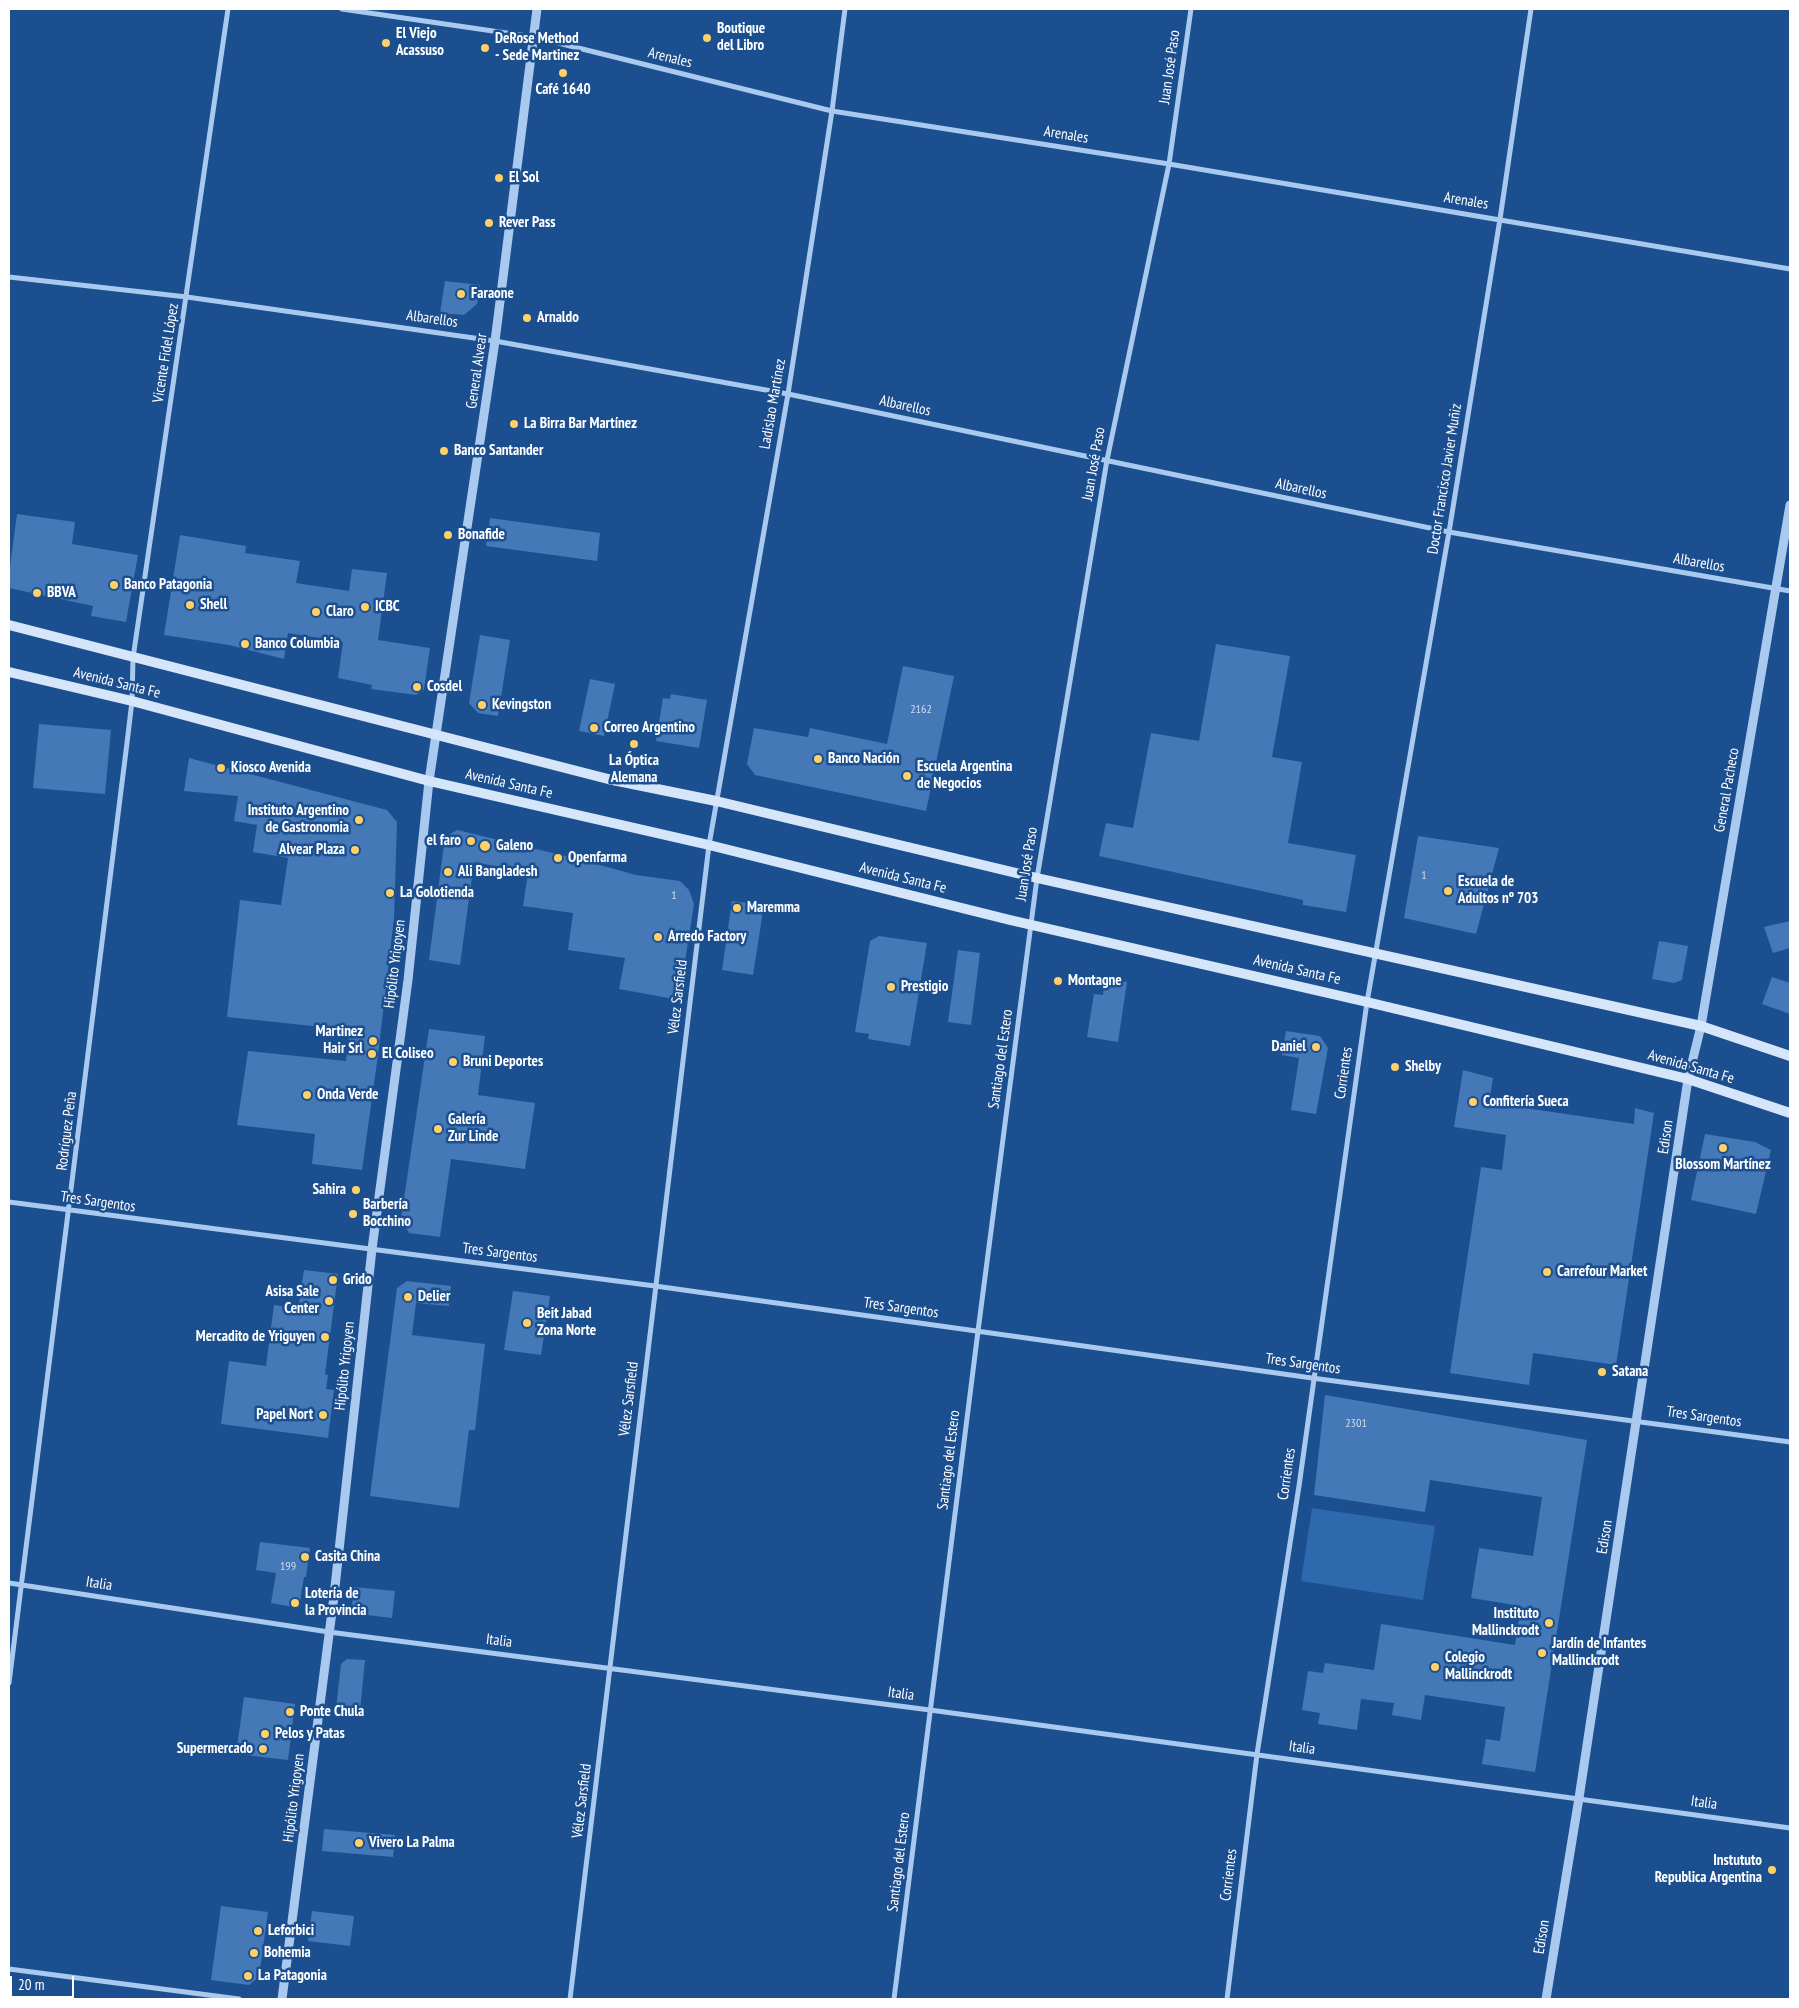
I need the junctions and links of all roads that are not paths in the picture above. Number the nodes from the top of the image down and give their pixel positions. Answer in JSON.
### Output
{"nodes":[{"id":1,"x":228,"y":9,"type":"edge"},
{"id":2,"x":342,"y":9,"type":"edge"},
{"id":3,"x":537,"y":9,"type":"edge"},
{"id":4,"x":845,"y":9,"type":"edge"},
{"id":5,"x":1192,"y":9,"type":"edge"},
{"id":6,"x":1531,"y":9,"type":"edge"},
{"id":7,"x":534,"y":37,"type":"junction"},
{"id":8,"x":832,"y":111,"type":"junction"},
{"id":9,"x":1168,"y":164,"type":"junction"},
{"id":10,"x":1500,"y":219,"type":"junction"},
{"id":11,"x":1790,"y":269,"type":"edge"},
{"id":12,"x":9,"y":277,"type":"edge"},
{"id":13,"x":187,"y":297,"type":"junction"},
{"id":14,"x":495,"y":341,"type":"junction"},
{"id":15,"x":788,"y":394,"type":"junction"},
{"id":16,"x":1107,"y":460,"type":"junction"},
{"id":17,"x":1790,"y":505,"type":"edge"},
{"id":18,"x":1449,"y":532,"type":"junction"},
{"id":19,"x":1776,"y":589,"type":"junction"},
{"id":20,"x":1790,"y":591,"type":"edge"},
{"id":21,"x":9,"y":625,"type":"edge"},
{"id":22,"x":133,"y":658,"type":"junction"},
{"id":23,"x":9,"y":672,"type":"edge"},
{"id":24,"x":132,"y":701,"type":"junction"},
{"id":25,"x":437,"y":736,"type":"junction"},
{"id":26,"x":429,"y":781,"type":"junction"},
{"id":27,"x":716,"y":801,"type":"junction"},
{"id":28,"x":709,"y":845,"type":"junction"},
{"id":29,"x":1037,"y":878,"type":"junction"},
{"id":30,"x":1031,"y":925,"type":"junction"},
{"id":31,"x":1375,"y":953,"type":"junction"},
{"id":32,"x":1367,"y":1002,"type":"junction"},
{"id":33,"x":1700,"y":1026,"type":"junction"},
{"id":34,"x":1790,"y":1056,"type":"edge"},
{"id":35,"x":1688,"y":1079,"type":"junction"},
{"id":36,"x":1790,"y":1113,"type":"edge"},
{"id":37,"x":9,"y":1202,"type":"edge"},
{"id":38,"x":70,"y":1211,"type":"junction"},
{"id":39,"x":372,"y":1249,"type":"junction"},
{"id":40,"x":655,"y":1286,"type":"junction"},
{"id":41,"x":978,"y":1331,"type":"junction"},
{"id":42,"x":1312,"y":1378,"type":"junction"},
{"id":43,"x":1637,"y":1421,"type":"junction"},
{"id":44,"x":1790,"y":1442,"type":"edge"},
{"id":45,"x":9,"y":1583,"type":"edge"},
{"id":46,"x":20,"y":1585,"type":"junction"},
{"id":47,"x":329,"y":1632,"type":"junction"},
{"id":48,"x":611,"y":1668,"type":"junction"},
{"id":49,"x":9,"y":1683,"type":"edge"},
{"id":50,"x":930,"y":1710,"type":"junction"},
{"id":51,"x":1257,"y":1754,"type":"junction"},
{"id":52,"x":1579,"y":1798,"type":"junction"},
{"id":53,"x":1790,"y":1828,"type":"edge"},
{"id":54,"x":9,"y":1969,"type":"edge"},
{"id":55,"x":239,"y":1999,"type":"edge"},
{"id":56,"x":282,"y":1999,"type":"edge"},
{"id":57,"x":570,"y":1999,"type":"edge"},
{"id":58,"x":894,"y":1999,"type":"edge"},
{"id":59,"x":1227,"y":1999,"type":"edge"},
{"id":60,"x":1546,"y":1999,"type":"edge"}],
"edges":[{"from":1,"to":13,"type":"street","name":"Vicente Fidel López"},
{"from":2,"to":7,"type":"street","name":"Arenales"},
{"from":3,"to":7,"type":"street","name":"General Alvear"},
{"from":4,"to":8,"type":"street","name":"Ladislao Martínez"},
{"from":5,"to":9,"type":"street","name":"Juan José Paso"},
{"from":6,"to":10,"type":"street","name":"Doctor Francisco Javier Muñiz"},
{"from":7,"to":8,"type":"street","name":"Arenales"},
{"from":7,"to":14,"type":"street","name":"General Alvear"},
{"from":8,"to":9,"type":"street","name":"Arenales"},
{"from":8,"to":15,"type":"street","name":"Ladislao Martínez"},
{"from":9,"to":10,"type":"street","name":"Arenales"},
{"from":9,"to":16,"type":"street","name":"Juan José Paso"},
{"from":10,"to":11,"type":"street","name":"Arenales"},
{"from":10,"to":18,"type":"street","name":"Doctor Francisco Javier Muñiz"},
{"from":12,"to":13,"type":"street","name":"Albarellos"},
{"from":13,"to":14,"type":"street","name":"Albarellos"},
{"from":13,"to":22,"type":"street","name":"Vicente Fidel López"},
{"from":14,"to":15,"type":"street","name":"Albarellos"},
{"from":14,"to":25,"type":"street","name":"General Alvear"},
{"from":15,"to":16,"type":"street","name":"Albarellos"},
{"from":15,"to":27,"type":"street","name":"Ladislao Martínez"},
{"from":16,"to":18,"type":"street","name":"Albarellos"},
{"from":16,"to":29,"type":"street","name":"Juan José Paso"},
{"from":17,"to":19,"type":"street","name":"General Pacheco"},
{"from":18,"to":19,"type":"street","name":"Albarellos"},
{"from":18,"to":31,"type":"street","name":"Doctor Francisco Javier Muñiz"},
{"from":19,"to":20,"type":"street","name":"Albarellos"},
{"from":19,"to":33,"type":"street","name":"General Pacheco"},
{"from":21,"to":22,"type":"main road","name":"Avenida Santa Fe"},
{"from":22,"to":24,"type":"street","name":"Vicente Fidel López"},
{"from":22,"to":25,"type":"main road","name":"Avenida Santa Fe"},
{"from":23,"to":24,"type":"main road","name":"Avenida Santa Fe"},
{"from":24,"to":26,"type":"main road","name":"Avenida Santa Fe"},
{"from":24,"to":38,"type":"street","name":"Rodríguez Peña"},
{"from":25,"to":26,"type":"street","name":"Hipólito Yrigoyen"},
{"from":25,"to":27,"type":"main road","name":"Avenida Santa Fe"},
{"from":26,"to":28,"type":"main road","name":"Avenida Santa Fe"},
{"from":26,"to":39,"type":"street","name":"Hipólito Yrigoyen"},
{"from":27,"to":28,"type":"street","name":"Vélez Sarsfield"},
{"from":27,"to":29,"type":"main road","name":"Avenida Santa Fe"},
{"from":28,"to":30,"type":"main road","name":"Avenida Santa Fe"},
{"from":28,"to":40,"type":"street","name":"Vélez Sarsfield"},
{"from":29,"to":30,"type":"street","name":"Juan José Paso"},
{"from":29,"to":31,"type":"main road","name":"Avenida Santa Fe"},
{"from":30,"to":32,"type":"main road","name":"Avenida Santa Fe"},
{"from":30,"to":41,"type":"street","name":"Santiago del Estero"},
{"from":31,"to":32,"type":"street","name":"Corrientes"},
{"from":31,"to":33,"type":"main road","name":"Avenida Santa Fe"},
{"from":32,"to":35,"type":"main road","name":"Avenida Santa Fe"},
{"from":32,"to":42,"type":"street","name":"Corrientes"},
{"from":33,"to":34,"type":"main road","name":"Avenida Santa Fe"},
{"from":33,"to":35,"type":"street","name":"General Pacheco"},
{"from":35,"to":36,"type":"main road","name":"Avenida Santa Fe"},
{"from":35,"to":43,"type":"street","name":"Edison"},
{"from":37,"to":38,"type":"street","name":"Tres Sargentos"},
{"from":38,"to":39,"type":"street","name":"Tres Sargentos"},
{"from":38,"to":46,"type":"street","name":"Rodríguez Peña"},
{"from":39,"to":40,"type":"street","name":"Tres Sargentos"},
{"from":39,"to":47,"type":"street","name":"Hipólito Yrigoyen"},
{"from":40,"to":41,"type":"street","name":"Tres Sargentos"},
{"from":40,"to":48,"type":"street","name":"Vélez Sarsfield"},
{"from":41,"to":42,"type":"street","name":"Tres Sargentos"},
{"from":41,"to":50,"type":"street","name":"Santiago del Estero"},
{"from":42,"to":43,"type":"street","name":"Tres Sargentos"},
{"from":42,"to":51,"type":"street","name":"Corrientes"},
{"from":43,"to":44,"type":"street","name":"Tres Sargentos"},
{"from":43,"to":52,"type":"street","name":"Edison"},
{"from":45,"to":46,"type":"street","name":"Italia"},
{"from":46,"to":47,"type":"street","name":"Italia"},
{"from":46,"to":49,"type":"street","name":"Rodríguez Peña"},
{"from":47,"to":48,"type":"street","name":"Italia"},
{"from":47,"to":56,"type":"street","name":"Hipólito Yrigoyen"},
{"from":48,"to":50,"type":"street","name":"Italia"},
{"from":48,"to":57,"type":"street","name":"Vélez Sarsfield"},
{"from":50,"to":51,"type":"street","name":"Italia"},
{"from":50,"to":58,"type":"street","name":"Santiago del Estero"},
{"from":51,"to":52,"type":"street","name":"Italia"},
{"from":51,"to":59,"type":"street","name":"Corrientes"},
{"from":52,"to":53,"type":"street","name":"Italia"},
{"from":52,"to":60,"type":"street","name":"Edison"},
{"from":54,"to":55,"type":"street"}]}
